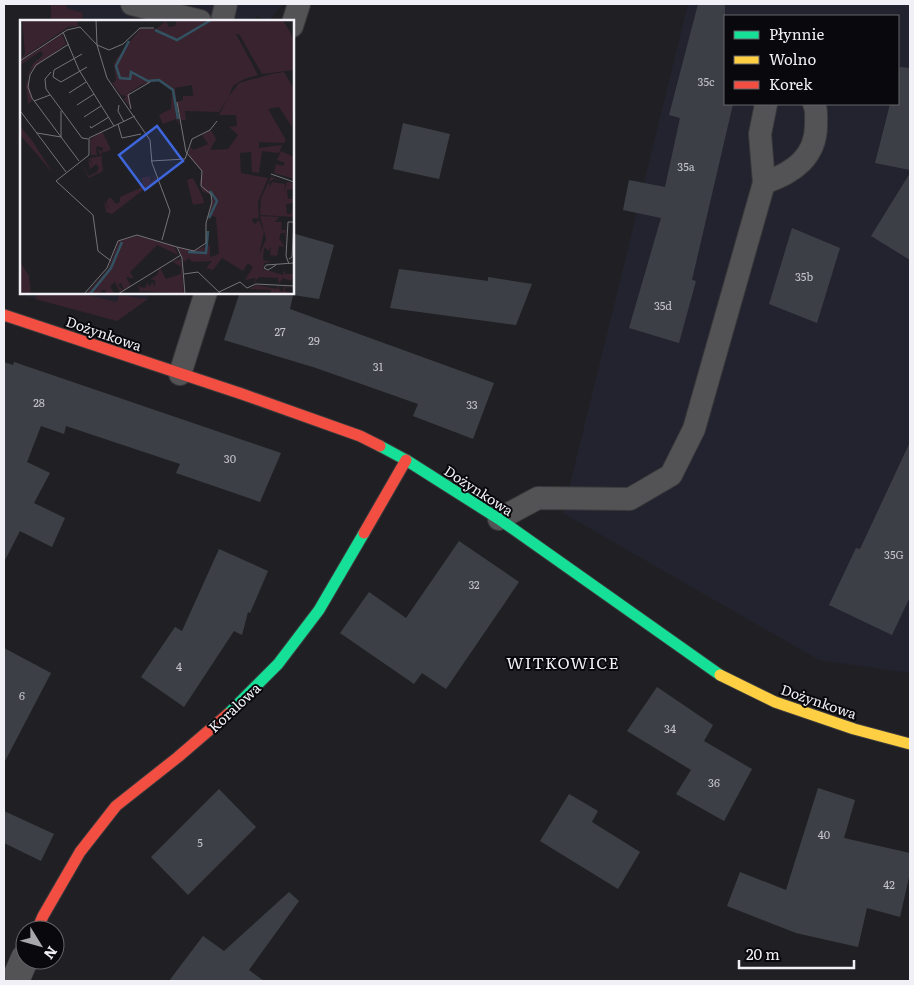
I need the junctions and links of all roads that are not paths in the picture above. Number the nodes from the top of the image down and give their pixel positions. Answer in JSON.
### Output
{"nodes":[{"id":1,"x":132,"y":4,"type":"edge"},
{"id":2,"x":226,"y":4,"type":"edge"},
{"id":3,"x":299,"y":4,"type":"edge"},
{"id":4,"x":196,"y":20,"type":"edge"},
{"id":5,"x":222,"y":20,"type":"edge"},
{"id":6,"x":294,"y":20,"type":"edge"},
{"id":7,"x":766,"y":105,"type":"edge"},
{"id":8,"x":814,"y":105,"type":"edge"},
{"id":9,"x":764,"y":183,"type":"junction"},
{"id":10,"x":205,"y":294,"type":"edge"},
{"id":11,"x":4,"y":315,"type":"edge"},
{"id":12,"x":180,"y":374,"type":"junction"},
{"id":13,"x":406,"y":460,"type":"junction"},
{"id":14,"x":499,"y":519,"type":"junction"},
{"id":15,"x":910,"y":744,"type":"edge"},
{"id":16,"x":40,"y":920,"type":"edge"}],
"edges":[{"from":1,"to":4,"type":"lane"},
{"from":2,"to":5,"type":"lane"},
{"from":3,"to":6,"type":"lane"},
{"from":7,"to":9,"type":"lane"},
{"from":8,"to":9,"type":"lane"},
{"from":9,"to":14,"type":"lane"},
{"from":10,"to":12,"type":"lane"},
{"from":11,"to":12,"type":"street","name":"Dożynkowa"},
{"from":12,"to":13,"type":"street","name":"Dożynkowa"},
{"from":13,"to":14,"type":"street","name":"Dożynkowa"},
{"from":13,"to":16,"type":"street","name":"Koralowa"},
{"from":14,"to":15,"type":"street","name":"Dożynkowa"}]}
